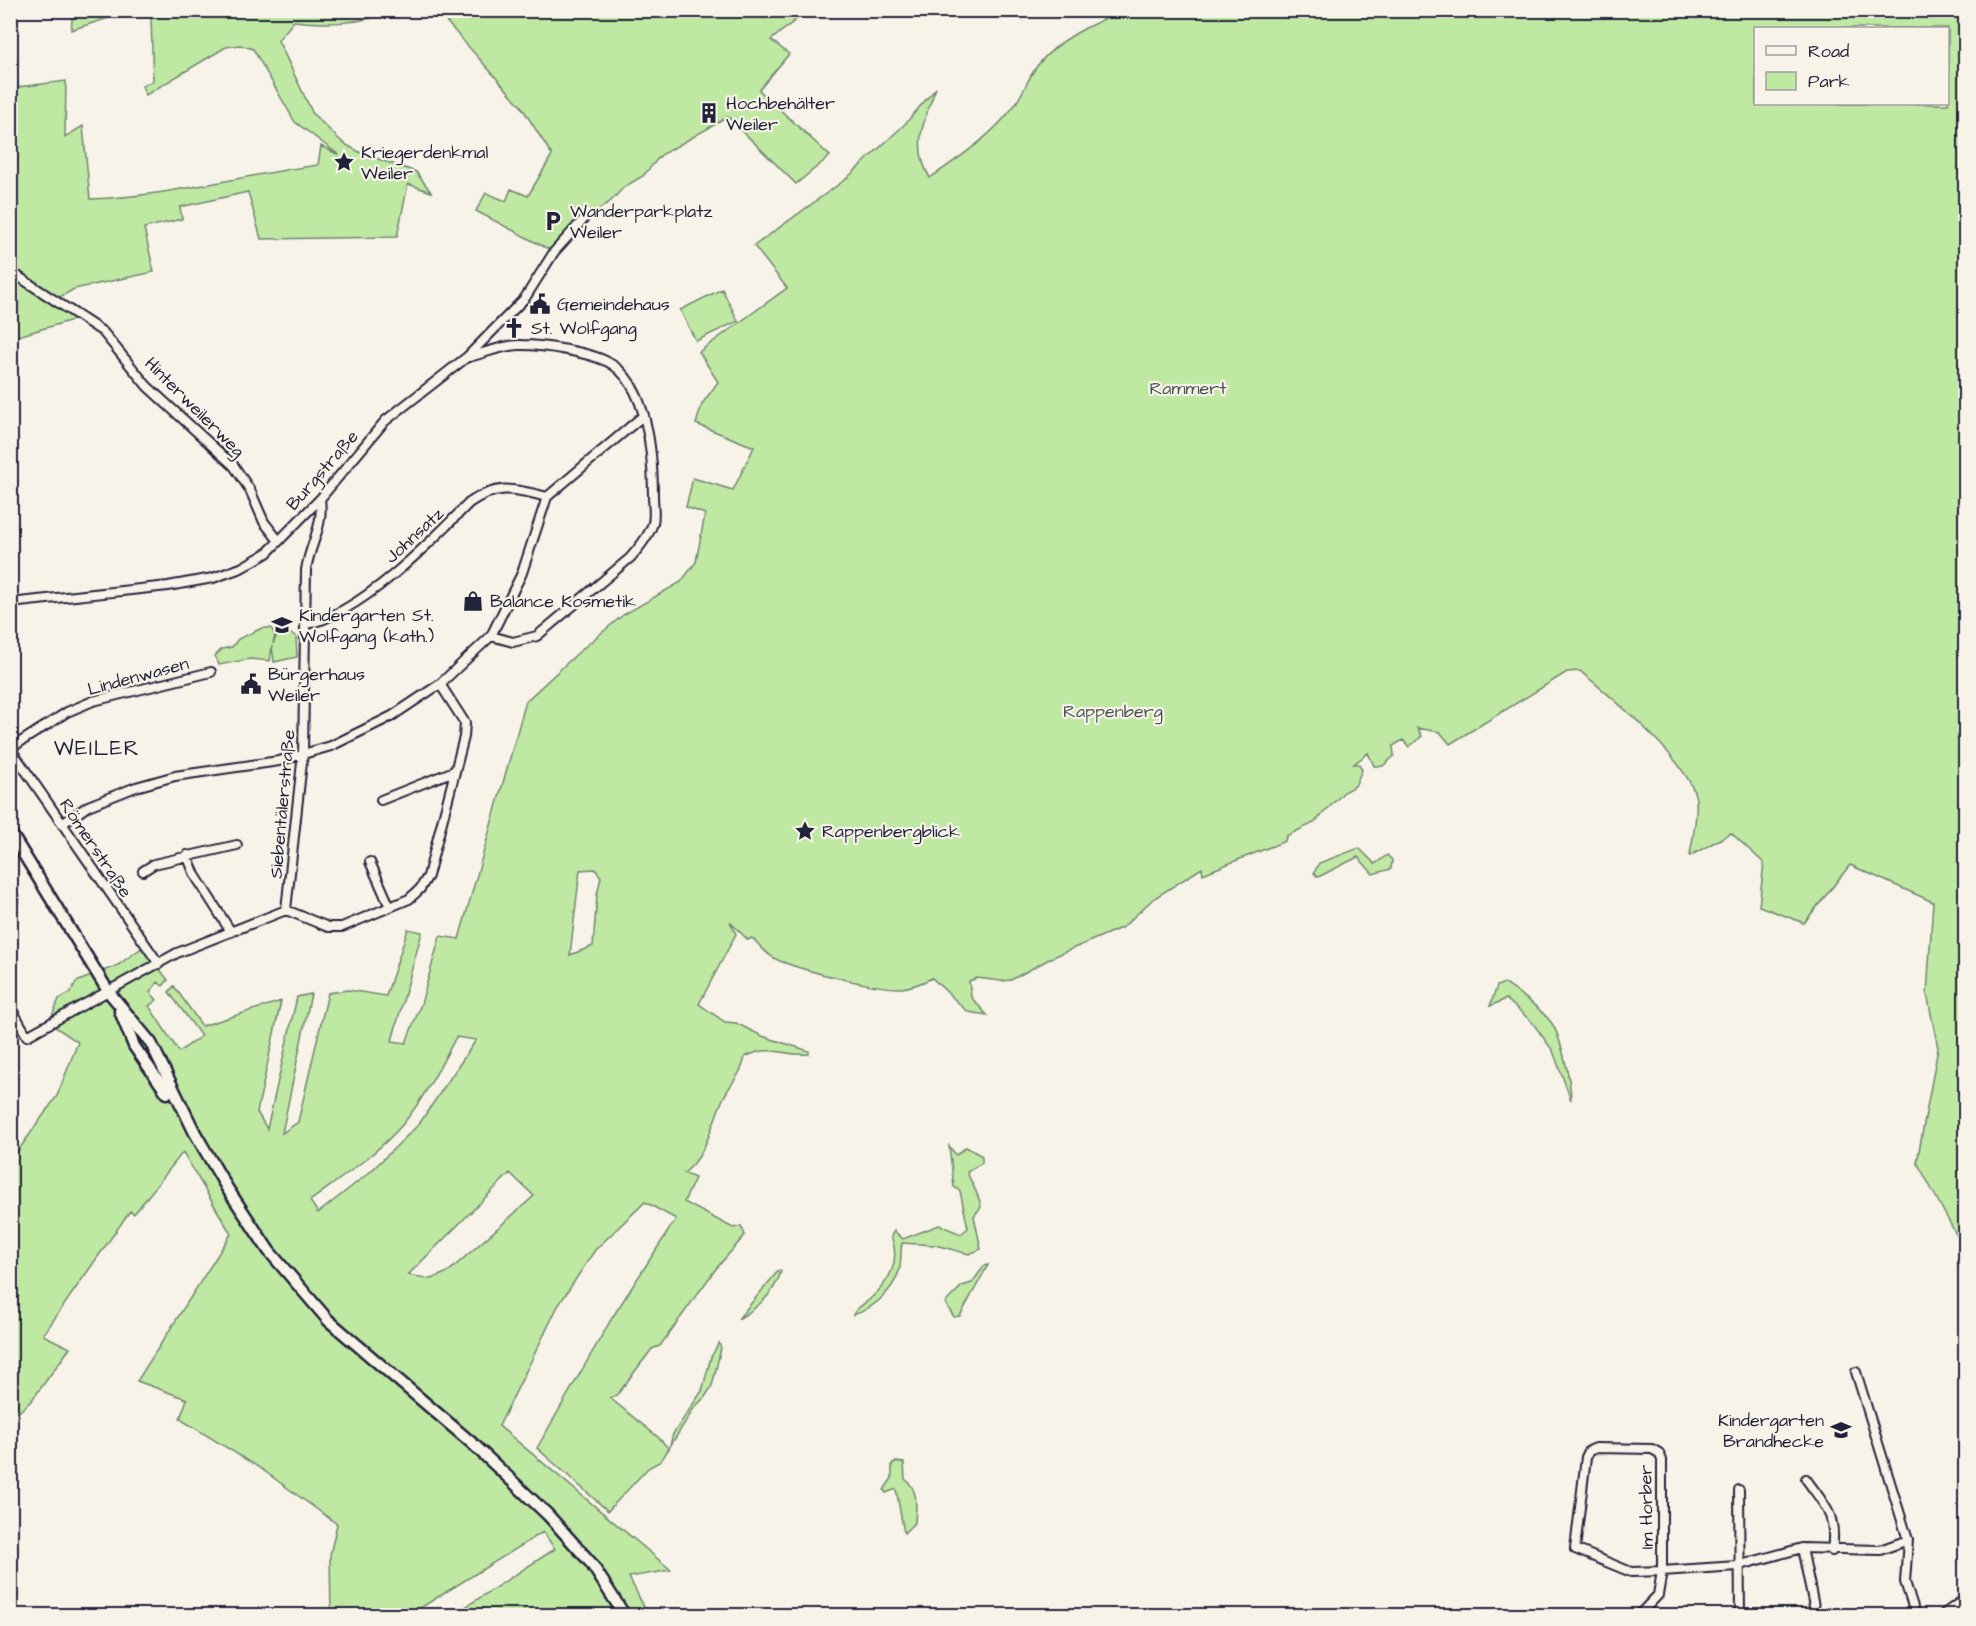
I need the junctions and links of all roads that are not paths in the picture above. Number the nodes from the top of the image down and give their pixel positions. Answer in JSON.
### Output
{"nodes":[{"id":1,"x":583,"y":220,"type":"dead end"},
{"id":2,"x":10,"y":271,"type":"edge"},
{"id":3,"x":467,"y":357,"type":"junction"},
{"id":4,"x":644,"y":415,"type":"junction"},
{"id":5,"x":547,"y":497,"type":"junction"},
{"id":6,"x":320,"y":499,"type":"junction"},
{"id":7,"x":279,"y":541,"type":"junction"},
{"id":8,"x":10,"y":603,"type":"edge"},
{"id":9,"x":306,"y":624,"type":"junction"},
{"id":10,"x":491,"y":636,"type":"junction"},
{"id":11,"x":211,"y":672,"type":"dead end"},
{"id":12,"x":440,"y":684,"type":"junction"},
{"id":13,"x":11,"y":748,"type":"edge"},
{"id":14,"x":303,"y":753,"type":"junction"},
{"id":15,"x":454,"y":771,"type":"junction"},
{"id":16,"x":381,"y":800,"type":"dead end"},
{"id":17,"x":62,"y":824,"type":"junction"},
{"id":18,"x":10,"y":832,"type":"edge"},
{"id":19,"x":237,"y":844,"type":"dead end"},
{"id":20,"x":187,"y":855,"type":"junction"},
{"id":21,"x":370,"y":862,"type":"dead end"},
{"id":22,"x":142,"y":871,"type":"dead end"},
{"id":23,"x":10,"y":894,"type":"edge"},
{"id":24,"x":390,"y":907,"type":"junction"},
{"id":25,"x":286,"y":910,"type":"junction"},
{"id":26,"x":10,"y":912,"type":"edge"},
{"id":27,"x":231,"y":932,"type":"junction"},
{"id":28,"x":159,"y":964,"type":"junction"},
{"id":29,"x":108,"y":991,"type":"junction"},
{"id":30,"x":118,"y":1005,"type":"junction"},
{"id":31,"x":10,"y":1006,"type":"edge"},
{"id":32,"x":195,"y":1133,"type":"junction"},
{"id":33,"x":1857,"y":1372,"type":"dead end"},
{"id":34,"x":1806,"y":1479,"type":"dead end"},
{"id":35,"x":1739,"y":1490,"type":"dead end"},
{"id":36,"x":1908,"y":1540,"type":"junction"},
{"id":37,"x":1802,"y":1548,"type":"junction"},
{"id":38,"x":1832,"y":1551,"type":"junction"},
{"id":39,"x":1737,"y":1566,"type":"junction"},
{"id":40,"x":1662,"y":1571,"type":"junction"},
{"id":41,"x":1965,"y":1598,"type":"edge"},
{"id":42,"x":625,"y":1616,"type":"edge"},
{"id":43,"x":1638,"y":1616,"type":"edge"},
{"id":44,"x":1740,"y":1616,"type":"edge"},
{"id":45,"x":1816,"y":1616,"type":"edge"},
{"id":46,"x":1916,"y":1616,"type":"edge"},
{"id":47,"x":1941,"y":1616,"type":"edge"}],
"edges":[{"from":1,"to":3,"type":"street","name":"Burgstraße"},
{"from":2,"to":7,"type":"street","name":"Hinterweilerweg"},
{"from":3,"to":4,"type":"street"},
{"from":3,"to":6,"type":"street","name":"Burgstraße"},
{"from":4,"to":5,"type":"street"},
{"from":4,"to":10,"type":"street"},
{"from":5,"to":9,"type":"street","name":"Johnsatz"},
{"from":5,"to":10,"type":"street"},
{"from":6,"to":7,"type":"street","name":"Burgstraße"},
{"from":6,"to":9,"type":"street","name":"Siebentälerstraße"},
{"from":7,"to":8,"type":"street","name":"Burgstraße"},
{"from":9,"to":14,"type":"street","name":"Siebentälerstraße"},
{"from":10,"to":12,"type":"street"},
{"from":11,"to":13,"type":"street","name":"Lindenwasen"},
{"from":12,"to":14,"type":"street"},
{"from":12,"to":15,"type":"street"},
{"from":13,"to":17,"type":"street","name":"Römerstraße"},
{"from":14,"to":17,"type":"street"},
{"from":14,"to":25,"type":"street","name":"Siebentälerstraße"},
{"from":15,"to":16,"type":"street"},
{"from":15,"to":24,"type":"street"},
{"from":17,"to":28,"type":"street","name":"Römerstraße"},
{"from":18,"to":29,"type":"main road"},
{"from":19,"to":20,"type":"street"},
{"from":20,"to":22,"type":"street"},
{"from":20,"to":27,"type":"street"},
{"from":21,"to":24,"type":"street"},
{"from":23,"to":26,"type":"street"},
{"from":24,"to":25,"type":"street"},
{"from":25,"to":27,"type":"street"},
{"from":27,"to":28,"type":"street"},
{"from":28,"to":29,"type":"street"},
{"from":29,"to":30,"type":"main road"},
{"from":29,"to":31,"type":"street"},
{"from":30,"to":32,"type":"main road"},
{"from":30,"to":32,"type":"main road"},
{"from":32,"to":42,"type":"main road"},
{"from":33,"to":36,"type":"street"},
{"from":34,"to":38,"type":"street"},
{"from":35,"to":39,"type":"street"},
{"from":36,"to":38,"type":"street"},
{"from":36,"to":46,"type":"street"},
{"from":37,"to":38,"type":"street"},
{"from":37,"to":39,"type":"street","name":"Im Horber"},
{"from":37,"to":45,"type":"street"},
{"from":39,"to":40,"type":"street","name":"Im Horber"},
{"from":39,"to":44,"type":"street"},
{"from":40,"to":40,"type":"street","name":"Im Horber"},
{"from":40,"to":43,"type":"street"},
{"from":41,"to":47,"type":"street"}]}
